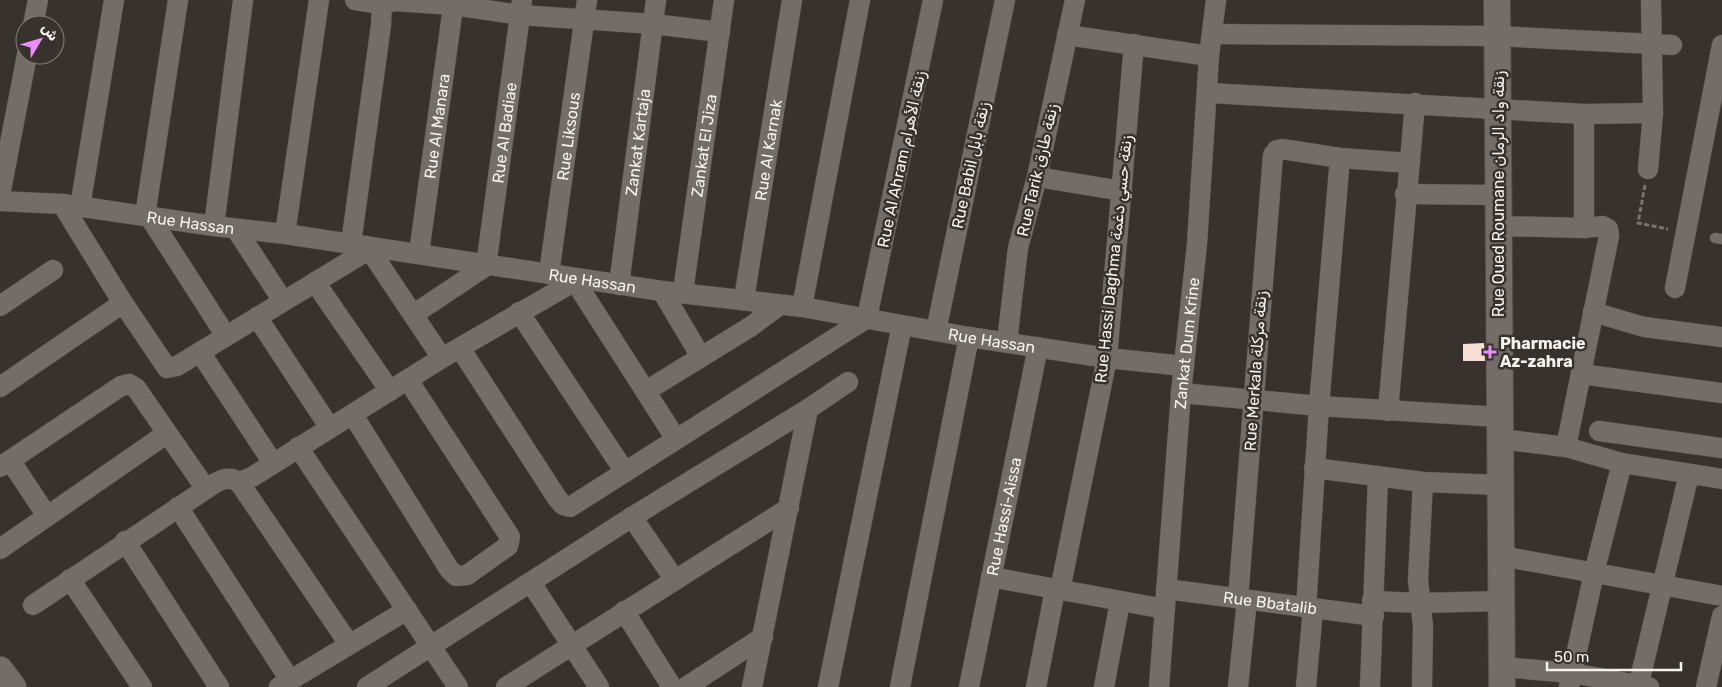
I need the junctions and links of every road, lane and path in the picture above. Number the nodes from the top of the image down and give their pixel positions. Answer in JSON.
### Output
{"nodes":[{"id":1,"x":38,"y":0,"type":"edge"},
{"id":2,"x":114,"y":0,"type":"edge"},
{"id":3,"x":178,"y":0,"type":"edge"},
{"id":4,"x":243,"y":0,"type":"edge"},
{"id":5,"x":319,"y":0,"type":"edge"},
{"id":6,"x":355,"y":0,"type":"edge"},
{"id":7,"x":656,"y":0,"type":"edge"},
{"id":8,"x":724,"y":0,"type":"edge"},
{"id":9,"x":792,"y":0,"type":"edge"},
{"id":10,"x":860,"y":0,"type":"edge"},
{"id":11,"x":933,"y":0,"type":"edge"},
{"id":12,"x":1005,"y":0,"type":"edge"},
{"id":13,"x":1075,"y":0,"type":"edge"},
{"id":14,"x":1216,"y":0,"type":"edge"},
{"id":15,"x":1497,"y":0,"type":"edge"},
{"id":16,"x":1651,"y":0,"type":"edge"},
{"id":17,"x":382,"y":2,"type":"edge"},
{"id":18,"x":453,"y":3,"type":"edge"},
{"id":19,"x":521,"y":7,"type":"edge"},
{"id":20,"x":586,"y":9,"type":"edge"},
{"id":21,"x":35,"y":15,"type":"edge"},
{"id":22,"x":653,"y":24,"type":"junction"},
{"id":23,"x":720,"y":32,"type":"junction"},
{"id":24,"x":1212,"y":34,"type":"junction"},
{"id":25,"x":1067,"y":35,"type":"junction"},
{"id":26,"x":1497,"y":36,"type":"junction"},
{"id":27,"x":1134,"y":44,"type":"junction"},
{"id":28,"x":1652,"y":44,"type":"junction"},
{"id":29,"x":1672,"y":45,"type":"dead end"},
{"id":30,"x":1722,"y":45,"type":"edge"},
{"id":31,"x":1210,"y":56,"type":"junction"},
{"id":32,"x":25,"y":65,"type":"edge"},
{"id":33,"x":1209,"y":93,"type":"junction"},
{"id":34,"x":1415,"y":103,"type":"junction"},
{"id":35,"x":1498,"y":109,"type":"junction"},
{"id":36,"x":1653,"y":113,"type":"junction"},
{"id":37,"x":1584,"y":114,"type":"junction"},
{"id":38,"x":1340,"y":158,"type":"junction"},
{"id":39,"x":1410,"y":163,"type":"junction"},
{"id":40,"x":1648,"y":169,"type":"joint"},
{"id":41,"x":1037,"y":178,"type":"junction"},
{"id":42,"x":1122,"y":191,"type":"junction"},
{"id":43,"x":1405,"y":194,"type":"junction"},
{"id":44,"x":0,"y":195,"type":"edge"},
{"id":45,"x":1498,"y":195,"type":"junction"},
{"id":46,"x":0,"y":200,"type":"edge"},
{"id":47,"x":71,"y":205,"type":"junction"},
{"id":48,"x":147,"y":216,"type":"junction"},
{"id":49,"x":214,"y":226,"type":"junction"},
{"id":50,"x":1499,"y":226,"type":"junction"},
{"id":51,"x":1584,"y":228,"type":"junction"},
{"id":52,"x":236,"y":229,"type":"junction"},
{"id":53,"x":1685,"y":233,"type":"junction"},
{"id":54,"x":285,"y":234,"type":"junction"},
{"id":55,"x":363,"y":246,"type":"junction"},
{"id":56,"x":419,"y":253,"type":"junction"},
{"id":57,"x":486,"y":266,"type":"junction"},
{"id":58,"x":53,"y":270,"type":"dead end"},
{"id":59,"x":549,"y":274,"type":"junction"},
{"id":60,"x":574,"y":279,"type":"junction"},
{"id":61,"x":315,"y":282,"type":"junction"},
{"id":62,"x":619,"y":285,"type":"junction"},
{"id":63,"x":1675,"y":288,"type":"dead end"},
{"id":64,"x":662,"y":291,"type":"junction"},
{"id":65,"x":683,"y":292,"type":"junction"},
{"id":66,"x":744,"y":299,"type":"junction"},
{"id":67,"x":283,"y":301,"type":"junction"},
{"id":68,"x":123,"y":303,"type":"junction"},
{"id":69,"x":780,"y":305,"type":"junction"},
{"id":70,"x":0,"y":306,"type":"edge"},
{"id":71,"x":802,"y":307,"type":"junction"},
{"id":72,"x":519,"y":312,"type":"junction"},
{"id":73,"x":1593,"y":312,"type":"junction"},
{"id":74,"x":414,"y":314,"type":"junction"},
{"id":75,"x":257,"y":317,"type":"junction"},
{"id":76,"x":867,"y":318,"type":"junction"},
{"id":77,"x":902,"y":325,"type":"junction"},
{"id":78,"x":936,"y":331,"type":"junction"},
{"id":79,"x":226,"y":336,"type":"junction"},
{"id":80,"x":968,"y":337,"type":"junction"},
{"id":81,"x":1722,"y":337,"type":"edge"},
{"id":82,"x":1006,"y":342,"type":"junction"},
{"id":83,"x":1038,"y":347,"type":"junction"},
{"id":84,"x":460,"y":348,"type":"junction"},
{"id":85,"x":200,"y":352,"type":"junction"},
{"id":86,"x":701,"y":357,"type":"junction"},
{"id":87,"x":442,"y":358,"type":"junction"},
{"id":88,"x":1107,"y":358,"type":"junction"},
{"id":89,"x":1184,"y":366,"type":"junction"},
{"id":90,"x":1581,"y":374,"type":"junction"},
{"id":91,"x":408,"y":380,"type":"junction"},
{"id":92,"x":848,"y":382,"type":"dead end"},
{"id":93,"x":0,"y":387,"type":"edge"},
{"id":94,"x":646,"y":391,"type":"junction"},
{"id":95,"x":390,"y":392,"type":"junction"},
{"id":96,"x":1181,"y":393,"type":"junction"},
{"id":97,"x":1722,"y":393,"type":"edge"},
{"id":98,"x":1252,"y":400,"type":"junction"},
{"id":99,"x":1319,"y":406,"type":"junction"},
{"id":100,"x":808,"y":409,"type":"junction"},
{"id":101,"x":1388,"y":411,"type":"junction"},
{"id":102,"x":353,"y":415,"type":"junction"},
{"id":103,"x":330,"y":428,"type":"junction"},
{"id":104,"x":1500,"y":428,"type":"junction"},
{"id":105,"x":1600,"y":431,"type":"dead end"},
{"id":106,"x":166,"y":434,"type":"junction"},
{"id":107,"x":676,"y":439,"type":"junction"},
{"id":108,"x":298,"y":447,"type":"junction"},
{"id":109,"x":1566,"y":447,"type":"junction"},
{"id":110,"x":1722,"y":448,"type":"edge"},
{"id":111,"x":5,"y":463,"type":"edge"},
{"id":112,"x":273,"y":463,"type":"junction"},
{"id":113,"x":1622,"y":463,"type":"junction"},
{"id":114,"x":1314,"y":468,"type":"junction"},
{"id":115,"x":625,"y":472,"type":"junction"},
{"id":116,"x":1689,"y":474,"type":"junction"},
{"id":117,"x":1378,"y":477,"type":"junction"},
{"id":118,"x":1722,"y":479,"type":"edge"},
{"id":119,"x":240,"y":482,"type":"junction"},
{"id":120,"x":1424,"y":482,"type":"junction"},
{"id":121,"x":1501,"y":485,"type":"junction"},
{"id":122,"x":206,"y":489,"type":"junction"},
{"id":123,"x":178,"y":507,"type":"junction"},
{"id":124,"x":790,"y":508,"type":"junction"},
{"id":125,"x":47,"y":516,"type":"junction"},
{"id":126,"x":632,"y":517,"type":"junction"},
{"id":127,"x":125,"y":541,"type":"junction"},
{"id":128,"x":0,"y":548,"type":"edge"},
{"id":129,"x":1501,"y":556,"type":"junction"},
{"id":130,"x":1594,"y":573,"type":"junction"},
{"id":131,"x":991,"y":577,"type":"junction"},
{"id":132,"x":70,"y":579,"type":"junction"},
{"id":133,"x":675,"y":580,"type":"junction"},
{"id":134,"x":532,"y":583,"type":"junction"},
{"id":135,"x":1663,"y":585,"type":"junction"},
{"id":136,"x":1057,"y":590,"type":"junction"},
{"id":137,"x":1722,"y":596,"type":"edge"},
{"id":138,"x":1165,"y":599,"type":"junction"},
{"id":139,"x":1243,"y":600,"type":"junction"},
{"id":140,"x":1502,"y":601,"type":"junction"},
{"id":141,"x":1120,"y":602,"type":"junction"},
{"id":142,"x":1421,"y":603,"type":"junction"},
{"id":143,"x":33,"y":605,"type":"dead end"},
{"id":144,"x":1373,"y":608,"type":"junction"},
{"id":145,"x":1310,"y":609,"type":"junction"},
{"id":146,"x":407,"y":610,"type":"junction"},
{"id":147,"x":624,"y":611,"type":"junction"},
{"id":148,"x":1722,"y":616,"type":"edge"},
{"id":149,"x":764,"y":637,"type":"junction"},
{"id":150,"x":349,"y":644,"type":"junction"},
{"id":151,"x":573,"y":645,"type":"junction"},
{"id":152,"x":431,"y":647,"type":"junction"},
{"id":153,"x":0,"y":670,"type":"edge"},
{"id":154,"x":1502,"y":677,"type":"edge"},
{"id":155,"x":1570,"y":680,"type":"edge"},
{"id":156,"x":285,"y":684,"type":"edge"},
{"id":157,"x":518,"y":684,"type":"edge"},
{"id":158,"x":1642,"y":686,"type":"edge"},
{"id":159,"x":13,"y":687,"type":"edge"},
{"id":160,"x":142,"y":687,"type":"edge"},
{"id":161,"x":219,"y":687,"type":"edge"},
{"id":162,"x":366,"y":687,"type":"edge"},
{"id":163,"x":458,"y":687,"type":"edge"},
{"id":164,"x":599,"y":687,"type":"edge"},
{"id":165,"x":672,"y":687,"type":"edge"},
{"id":166,"x":686,"y":687,"type":"edge"},
{"id":167,"x":752,"y":687,"type":"edge"},
{"id":168,"x":828,"y":687,"type":"edge"},
{"id":169,"x":900,"y":687,"type":"edge"},
{"id":170,"x":969,"y":687,"type":"edge"},
{"id":171,"x":1036,"y":687,"type":"edge"},
{"id":172,"x":1104,"y":687,"type":"edge"},
{"id":173,"x":1159,"y":687,"type":"edge"},
{"id":174,"x":1238,"y":687,"type":"edge"},
{"id":175,"x":1306,"y":687,"type":"edge"},
{"id":176,"x":1370,"y":687,"type":"edge"},
{"id":177,"x":1422,"y":687,"type":"edge"},
{"id":178,"x":1706,"y":687,"type":"edge"}],
"edges":[{"from":1,"to":21,"type":"street"},
{"from":2,"to":47,"type":"street"},
{"from":3,"to":48,"type":"street"},
{"from":4,"to":49,"type":"street"},
{"from":5,"to":54,"type":"street"},
{"from":6,"to":17,"type":"street"},
{"from":7,"to":22,"type":"street","name":"Zankat Kartaja"},
{"from":8,"to":23,"type":"street","name":"Zankat El Jiza"},
{"from":9,"to":66,"type":"street","name":"Rue Al Karnak"},
{"from":10,"to":71,"type":"street"},
{"from":11,"to":76,"type":"street","name":"Rue Al Ahram زنقة الأهرام"},
{"from":12,"to":78,"type":"street","name":"Rue Babil زنقة بابل"},
{"from":13,"to":25,"type":"street","name":"Rue Tarik زنقة طارق"},
{"from":14,"to":24,"type":"street","name":"Zankat Dum Krine"},
{"from":15,"to":26,"type":"street","name":"Rue Oued Roumane زنقة واد الرمان"},
{"from":16,"to":28,"type":"street"},
{"from":17,"to":18,"type":"street"},
{"from":17,"to":55,"type":"street"},
{"from":18,"to":19,"type":"street"},
{"from":18,"to":56,"type":"street","name":"Rue Al Manara"},
{"from":19,"to":20,"type":"street"},
{"from":19,"to":57,"type":"street","name":"Rue Al Badiae"},
{"from":20,"to":22,"type":"street"},
{"from":20,"to":59,"type":"street","name":"Rue Liksous"},
{"from":22,"to":23,"type":"street"},
{"from":22,"to":62,"type":"street","name":"Zankat Kartaja"},
{"from":23,"to":65,"type":"street","name":"Zankat El Jiza"},
{"from":24,"to":26,"type":"street"},
{"from":24,"to":31,"type":"street","name":"Zankat Dum Krine"},
{"from":25,"to":27,"type":"street"},
{"from":25,"to":41,"type":"street","name":"Rue Tarik زنقة طارق"},
{"from":26,"to":28,"type":"street"},
{"from":26,"to":35,"type":"street","name":"Rue Oued Roumane زنقة واد الرمان"},
{"from":27,"to":31,"type":"street"},
{"from":27,"to":42,"type":"street","name":"Rue Hassi Daghma زنقة حسي دغمة"},
{"from":28,"to":29,"type":"street"},
{"from":28,"to":36,"type":"street"},
{"from":30,"to":53,"type":"street"},
{"from":31,"to":33,"type":"street","name":"Zankat Dum Krine"},
{"from":32,"to":44,"type":"street"},
{"from":33,"to":34,"type":"street"},
{"from":33,"to":89,"type":"street","name":"Zankat Dum Krine"},
{"from":34,"to":35,"type":"street"},
{"from":34,"to":39,"type":"street"},
{"from":35,"to":37,"type":"street"},
{"from":35,"to":45,"type":"street","name":"Rue Oued Roumane زنقة واد الرمان"},
{"from":36,"to":37,"type":"street"},
{"from":36,"to":40,"type":"street"},
{"from":37,"to":51,"type":"street"},
{"from":38,"to":39,"type":"street"},
{"from":38,"to":98,"type":"street","name":"Rue Merkala زنقة مركلة"},
{"from":38,"to":99,"type":"street"},
{"from":39,"to":43,"type":"street"},
{"from":40,"to":53,"type":"path"},
{"from":41,"to":42,"type":"street"},
{"from":41,"to":82,"type":"street","name":"Rue Tarik زنقة طارق"},
{"from":42,"to":88,"type":"street","name":"Rue Hassi Daghma زنقة حسي دغمة"},
{"from":43,"to":45,"type":"street"},
{"from":43,"to":101,"type":"street"},
{"from":45,"to":50,"type":"street","name":"Rue Oued Roumane زنقة واد الرمان"},
{"from":46,"to":47,"type":"street","name":"Rue Hassan"},
{"from":47,"to":48,"type":"street","name":"Rue Hassan"},
{"from":47,"to":68,"type":"street"},
{"from":48,"to":49,"type":"street","name":"Rue Hassan"},
{"from":48,"to":79,"type":"street"},
{"from":49,"to":52,"type":"street","name":"Rue Hassan"},
{"from":50,"to":51,"type":"street"},
{"from":50,"to":104,"type":"street","name":"Rue Oued Roumane زنقة واد الرمان"},
{"from":51,"to":73,"type":"street"},
{"from":52,"to":54,"type":"street","name":"Rue Hassan"},
{"from":52,"to":67,"type":"street"},
{"from":53,"to":63,"type":"street"},
{"from":54,"to":55,"type":"street","name":"Rue Hassan"},
{"from":55,"to":56,"type":"street","name":"Rue Hassan"},
{"from":55,"to":61,"type":"street"},
{"from":55,"to":74,"type":"street"},
{"from":56,"to":57,"type":"street","name":"Rue Hassan"},
{"from":57,"to":59,"type":"street","name":"Rue Hassan"},
{"from":57,"to":74,"type":"street"},
{"from":58,"to":70,"type":"street"},
{"from":59,"to":60,"type":"street","name":"Rue Hassan"},
{"from":60,"to":62,"type":"street","name":"Rue Hassan"},
{"from":60,"to":72,"type":"street"},
{"from":60,"to":94,"type":"street"},
{"from":61,"to":67,"type":"street"},
{"from":61,"to":95,"type":"street"},
{"from":62,"to":64,"type":"street","name":"Rue Hassan"},
{"from":64,"to":65,"type":"street","name":"Rue Hassan"},
{"from":64,"to":86,"type":"street"},
{"from":65,"to":66,"type":"street","name":"Rue Hassan"},
{"from":66,"to":69,"type":"street","name":"Rue Hassan"},
{"from":67,"to":75,"type":"street"},
{"from":68,"to":85,"type":"street"},
{"from":68,"to":93,"type":"street"},
{"from":69,"to":71,"type":"street","name":"Rue Hassan"},
{"from":69,"to":86,"type":"street"},
{"from":71,"to":76,"type":"street","name":"Rue Hassan"},
{"from":72,"to":84,"type":"street"},
{"from":72,"to":115,"type":"street"},
{"from":73,"to":81,"type":"street"},
{"from":73,"to":90,"type":"street"},
{"from":74,"to":87,"type":"street"},
{"from":75,"to":79,"type":"street"},
{"from":75,"to":103,"type":"street"},
{"from":76,"to":77,"type":"street","name":"Rue Hassan"},
{"from":76,"to":107,"type":"street"},
{"from":77,"to":78,"type":"street","name":"Rue Hassan"},
{"from":77,"to":168,"type":"street"},
{"from":78,"to":80,"type":"street","name":"Rue Hassan"},
{"from":79,"to":85,"type":"street"},
{"from":80,"to":82,"type":"street","name":"Rue Hassan"},
{"from":80,"to":169,"type":"street"},
{"from":82,"to":83,"type":"street","name":"Rue Hassan"},
{"from":83,"to":88,"type":"street","name":"Rue Hassan"},
{"from":83,"to":131,"type":"street","name":"Rue Hassi-Aissa"},
{"from":84,"to":87,"type":"street"},
{"from":84,"to":115,"type":"street"},
{"from":85,"to":112,"type":"street"},
{"from":86,"to":94,"type":"street"},
{"from":87,"to":91,"type":"street"},
{"from":88,"to":89,"type":"street","name":"Rue Hassan"},
{"from":88,"to":136,"type":"street","name":"Rue Hassi Daghma زنقة حسي دغمة"},
{"from":89,"to":96,"type":"street","name":"Zankat Dum Krine"},
{"from":90,"to":97,"type":"street"},
{"from":90,"to":109,"type":"street"},
{"from":91,"to":95,"type":"street"},
{"from":91,"to":102,"type":"street"},
{"from":92,"to":100,"type":"street"},
{"from":94,"to":107,"type":"street"},
{"from":95,"to":102,"type":"street"},
{"from":96,"to":98,"type":"street"},
{"from":96,"to":138,"type":"street","name":"Zankat Dum Krine"},
{"from":98,"to":99,"type":"street"},
{"from":98,"to":139,"type":"street","name":"Rue Merkala زنقة مركلة"},
{"from":99,"to":101,"type":"street"},
{"from":99,"to":114,"type":"street"},
{"from":100,"to":124,"type":"street"},
{"from":100,"to":126,"type":"street"},
{"from":101,"to":104,"type":"street"},
{"from":102,"to":103,"type":"street"},
{"from":103,"to":108,"type":"street"},
{"from":104,"to":109,"type":"street"},
{"from":104,"to":121,"type":"street","name":"Rue Oued Roumane زنقة واد الرمان"},
{"from":105,"to":110,"type":"street"},
{"from":106,"to":111,"type":"street"},
{"from":106,"to":122,"type":"street"},
{"from":106,"to":125,"type":"street"},
{"from":107,"to":115,"type":"street"},
{"from":108,"to":112,"type":"street"},
{"from":108,"to":146,"type":"street"},
{"from":109,"to":113,"type":"street"},
{"from":111,"to":125,"type":"street"},
{"from":112,"to":119,"type":"street"},
{"from":113,"to":116,"type":"street"},
{"from":113,"to":130,"type":"street"},
{"from":114,"to":117,"type":"street"},
{"from":114,"to":145,"type":"street"},
{"from":116,"to":118,"type":"street"},
{"from":116,"to":135,"type":"street"},
{"from":117,"to":120,"type":"street"},
{"from":117,"to":144,"type":"street"},
{"from":119,"to":122,"type":"street"},
{"from":119,"to":150,"type":"street"},
{"from":120,"to":121,"type":"street"},
{"from":120,"to":142,"type":"street"},
{"from":121,"to":129,"type":"street","name":"Rue Oued Roumane زنقة واد الرمان"},
{"from":122,"to":123,"type":"street"},
{"from":123,"to":127,"type":"street"},
{"from":123,"to":156,"type":"street"},
{"from":124,"to":133,"type":"street"},
{"from":124,"to":149,"type":"street"},
{"from":125,"to":128,"type":"street"},
{"from":126,"to":133,"type":"street"},
{"from":126,"to":134,"type":"street"},
{"from":127,"to":132,"type":"street"},
{"from":127,"to":161,"type":"street"},
{"from":129,"to":130,"type":"street"},
{"from":129,"to":140,"type":"street","name":"Rue Oued Roumane زنقة واد الرمان"},
{"from":130,"to":135,"type":"street"},
{"from":130,"to":155,"type":"street"},
{"from":131,"to":136,"type":"street","name":"Rue Bbatalib"},
{"from":131,"to":170,"type":"street","name":"Rue Hassi-Aissa"},
{"from":132,"to":143,"type":"street"},
{"from":132,"to":160,"type":"street"},
{"from":133,"to":147,"type":"street"},
{"from":134,"to":151,"type":"street"},
{"from":134,"to":152,"type":"street"},
{"from":135,"to":137,"type":"street"},
{"from":135,"to":158,"type":"street"},
{"from":136,"to":141,"type":"street","name":"Rue Bbatalib"},
{"from":136,"to":171,"type":"street","name":"Rue Hassi Daghma زنقة حسي دغمة"},
{"from":138,"to":139,"type":"street","name":"Rue Bbatalib"},
{"from":138,"to":141,"type":"street","name":"Rue Bbatalib"},
{"from":138,"to":173,"type":"street","name":"Zankat Dum Krine"},
{"from":139,"to":145,"type":"street","name":"Rue Bbatalib"},
{"from":139,"to":174,"type":"street","name":"Rue Merkala زنقة مركلة"},
{"from":140,"to":142,"type":"street","name":"Rue Bbatalib"},
{"from":140,"to":154,"type":"street","name":"Rue Oued Roumane زنقة واد الرمان"},
{"from":141,"to":172,"type":"street"},
{"from":142,"to":144,"type":"street","name":"Rue Bbatalib"},
{"from":142,"to":177,"type":"street"},
{"from":144,"to":145,"type":"street","name":"Rue Bbatalib"},
{"from":144,"to":176,"type":"street"},
{"from":145,"to":175,"type":"street"},
{"from":146,"to":150,"type":"street"},
{"from":146,"to":152,"type":"street"},
{"from":147,"to":151,"type":"street"},
{"from":147,"to":165,"type":"street"},
{"from":148,"to":178,"type":"street"},
{"from":149,"to":166,"type":"street"},
{"from":149,"to":167,"type":"street"},
{"from":150,"to":156,"type":"street"},
{"from":151,"to":157,"type":"street"},
{"from":151,"to":164,"type":"street"},
{"from":152,"to":162,"type":"street"},
{"from":152,"to":163,"type":"street"},
{"from":153,"to":159,"type":"street"},
{"from":154,"to":155,"type":"street"},
{"from":155,"to":158,"type":"street"}]}
